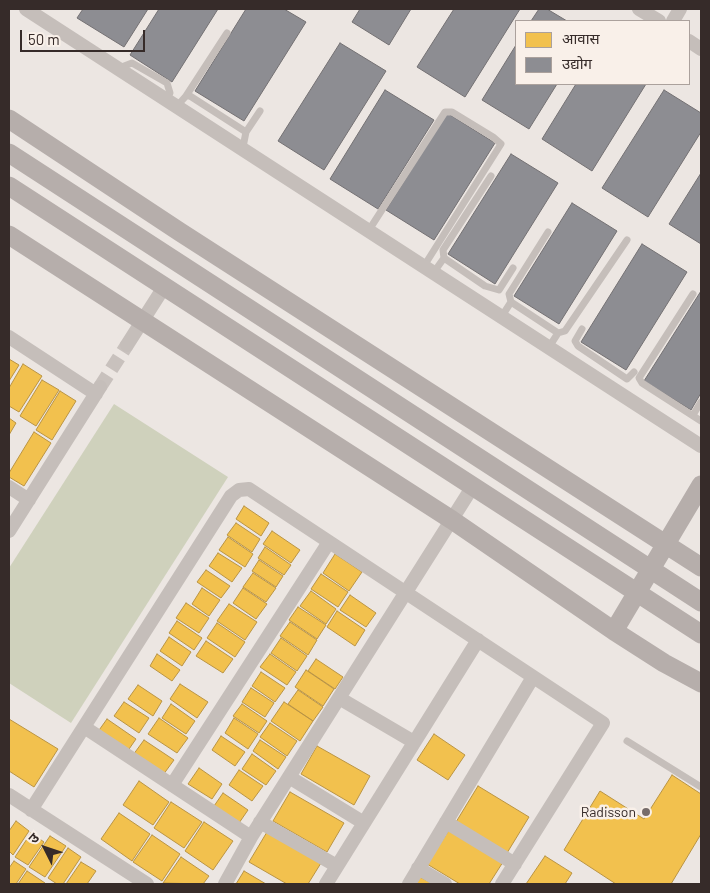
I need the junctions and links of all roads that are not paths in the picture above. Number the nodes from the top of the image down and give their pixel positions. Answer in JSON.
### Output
{"nodes":[{"id":1,"x":639,"y":9,"type":"edge"},
{"id":2,"x":680,"y":9,"type":"edge"},
{"id":3,"x":34,"y":11,"type":"edge"},
{"id":4,"x":657,"y":20,"type":"edge"},
{"id":5,"x":674,"y":20,"type":"edge"},
{"id":6,"x":226,"y":33,"type":"dead end"},
{"id":7,"x":690,"y":41,"type":"edge"},
{"id":8,"x":701,"y":48,"type":"edge"},
{"id":9,"x":177,"y":100,"type":"junction"},
{"id":10,"x":260,"y":111,"type":"dead end"},
{"id":11,"x":9,"y":119,"type":"edge"},
{"id":12,"x":246,"y":132,"type":"junction"},
{"id":13,"x":243,"y":147,"type":"junction"},
{"id":14,"x":9,"y":153,"type":"edge"},
{"id":15,"x":490,"y":176,"type":"dead end"},
{"id":16,"x":9,"y":186,"type":"edge"},
{"id":17,"x":369,"y":230,"type":"junction"},
{"id":18,"x":548,"y":232,"type":"dead end"},
{"id":19,"x":9,"y":236,"type":"edge"},
{"id":20,"x":627,"y":240,"type":"dead end"},
{"id":21,"x":444,"y":258,"type":"junction"},
{"id":22,"x":513,"y":268,"type":"dead end"},
{"id":23,"x":429,"y":269,"type":"junction"},
{"id":24,"x":164,"y":286,"type":"junction"},
{"id":25,"x":485,"y":286,"type":"junction"},
{"id":26,"x":693,"y":294,"type":"dead end"},
{"id":27,"x":476,"y":299,"type":"junction"},
{"id":28,"x":511,"y":302,"type":"junction"},
{"id":29,"x":502,"y":316,"type":"junction"},
{"id":30,"x":142,"y":322,"type":"junction"},
{"id":31,"x":582,"y":329,"type":"dead end"},
{"id":32,"x":558,"y":333,"type":"junction"},
{"id":33,"x":9,"y":337,"type":"edge"},
{"id":34,"x":127,"y":345,"type":"tunnel mouth"},
{"id":35,"x":578,"y":346,"type":"junction"},
{"id":36,"x":549,"y":347,"type":"junction"},
{"id":37,"x":569,"y":360,"type":"junction"},
{"id":38,"x":634,"y":372,"type":"dead end"},
{"id":39,"x":627,"y":379,"type":"junction"},
{"id":40,"x":618,"y":392,"type":"junction"},
{"id":41,"x":701,"y":402,"type":"edge"},
{"id":42,"x":693,"y":415,"type":"junction"},
{"id":43,"x":701,"y":421,"type":"edge"},
{"id":44,"x":701,"y":446,"type":"edge"},
{"id":45,"x":701,"y":485,"type":"edge"},
{"id":46,"x":473,"y":486,"type":"junction"},
{"id":47,"x":9,"y":487,"type":"edge"},
{"id":48,"x":29,"y":500,"type":"junction"},
{"id":49,"x":452,"y":520,"type":"junction"},
{"id":50,"x":9,"y":531,"type":"edge"},
{"id":51,"x":328,"y":542,"type":"junction"},
{"id":52,"x":665,"y":544,"type":"junction"},
{"id":53,"x":701,"y":567,"type":"edge"},
{"id":54,"x":650,"y":568,"type":"junction"},
{"id":55,"x":635,"y":592,"type":"junction"},
{"id":56,"x":406,"y":593,"type":"junction"},
{"id":57,"x":701,"y":602,"type":"edge"},
{"id":58,"x":614,"y":631,"type":"junction"},
{"id":59,"x":701,"y":634,"type":"edge"},
{"id":60,"x":478,"y":640,"type":"junction"},
{"id":61,"x":533,"y":677,"type":"junction"},
{"id":62,"x":701,"y":683,"type":"edge"},
{"id":63,"x":339,"y":698,"type":"junction"},
{"id":64,"x":84,"y":727,"type":"junction"},
{"id":65,"x":627,"y":741,"type":"dead end"},
{"id":66,"x":414,"y":742,"type":"junction"},
{"id":67,"x":289,"y":776,"type":"junction"},
{"id":68,"x":172,"y":786,"type":"junction"},
{"id":69,"x":701,"y":788,"type":"edge"},
{"id":70,"x":9,"y":795,"type":"edge"},
{"id":71,"x":31,"y":810,"type":"junction"},
{"id":72,"x":260,"y":822,"type":"junction"},
{"id":73,"x":446,"y":822,"type":"junction"},
{"id":74,"x":364,"y":823,"type":"junction"},
{"id":75,"x":250,"y":837,"type":"junction"},
{"id":76,"x":515,"y":864,"type":"junction"},
{"id":77,"x":337,"y":866,"type":"junction"},
{"id":78,"x":418,"y":868,"type":"junction"},
{"id":79,"x":147,"y":884,"type":"edge"},
{"id":80,"x":225,"y":884,"type":"edge"},
{"id":81,"x":326,"y":884,"type":"edge"},
{"id":82,"x":408,"y":884,"type":"edge"},
{"id":83,"x":445,"y":884,"type":"edge"},
{"id":84,"x":502,"y":884,"type":"edge"}],
"edges":[{"from":1,"to":4,"type":"street"},
{"from":2,"to":5,"type":"street"},
{"from":3,"to":9,"type":"street"},
{"from":6,"to":9,"type":"lane"},
{"from":7,"to":8,"type":"street"},
{"from":9,"to":12,"type":"lane"},
{"from":9,"to":13,"type":"street"},
{"from":10,"to":12,"type":"lane"},
{"from":11,"to":52,"type":"street"},
{"from":12,"to":13,"type":"lane"},
{"from":13,"to":17,"type":"street"},
{"from":14,"to":54,"type":"street"},
{"from":15,"to":21,"type":"lane"},
{"from":16,"to":24,"type":"street"},
{"from":17,"to":23,"type":"street"},
{"from":17,"to":23,"type":"lane"},
{"from":18,"to":28,"type":"lane"},
{"from":19,"to":30,"type":"street"},
{"from":20,"to":32,"type":"lane"},
{"from":21,"to":23,"type":"lane"},
{"from":21,"to":25,"type":"lane"},
{"from":22,"to":25,"type":"lane"},
{"from":23,"to":27,"type":"street"},
{"from":24,"to":30,"type":"street"},
{"from":24,"to":46,"type":"street"},
{"from":25,"to":27,"type":"lane"},
{"from":26,"to":42,"type":"lane"},
{"from":27,"to":29,"type":"street"},
{"from":28,"to":29,"type":"lane"},
{"from":28,"to":32,"type":"lane"},
{"from":29,"to":36,"type":"street"},
{"from":30,"to":34,"type":"street"},
{"from":30,"to":49,"type":"street"},
{"from":31,"to":35,"type":"lane"},
{"from":32,"to":36,"type":"lane"},
{"from":33,"to":48,"type":"street"},
{"from":35,"to":37,"type":"lane"},
{"from":35,"to":39,"type":"lane"},
{"from":36,"to":37,"type":"street"},
{"from":37,"to":40,"type":"street"},
{"from":38,"to":39,"type":"lane"},
{"from":39,"to":40,"type":"lane"},
{"from":40,"to":44,"type":"street"},
{"from":41,"to":42,"type":"lane"},
{"from":42,"to":43,"type":"lane"},
{"from":45,"to":52,"type":"street"},
{"from":46,"to":49,"type":"street"},
{"from":46,"to":55,"type":"street"},
{"from":47,"to":48,"type":"street"},
{"from":48,"to":50,"type":"street"},
{"from":49,"to":56,"type":"street"},
{"from":49,"to":58,"type":"street"},
{"from":51,"to":56,"type":"street"},
{"from":51,"to":64,"type":"street"},
{"from":51,"to":68,"type":"street"},
{"from":52,"to":53,"type":"street"},
{"from":52,"to":54,"type":"street"},
{"from":54,"to":55,"type":"street"},
{"from":54,"to":57,"type":"street"},
{"from":55,"to":58,"type":"street"},
{"from":55,"to":59,"type":"street"},
{"from":56,"to":60,"type":"street"},
{"from":56,"to":63,"type":"street"},
{"from":58,"to":62,"type":"street"},
{"from":60,"to":61,"type":"street"},
{"from":60,"to":66,"type":"street"},
{"from":61,"to":73,"type":"street"},
{"from":61,"to":76,"type":"street"},
{"from":63,"to":66,"type":"street"},
{"from":63,"to":67,"type":"street"},
{"from":64,"to":68,"type":"street"},
{"from":64,"to":71,"type":"street"},
{"from":65,"to":69,"type":"lane"},
{"from":66,"to":74,"type":"street"},
{"from":67,"to":72,"type":"street"},
{"from":67,"to":74,"type":"street"},
{"from":68,"to":75,"type":"street"},
{"from":70,"to":71,"type":"street"},
{"from":71,"to":79,"type":"street"},
{"from":72,"to":75,"type":"street"},
{"from":72,"to":77,"type":"street"},
{"from":73,"to":76,"type":"street"},
{"from":73,"to":78,"type":"street"},
{"from":74,"to":77,"type":"street"},
{"from":75,"to":80,"type":"street"},
{"from":76,"to":84,"type":"street"},
{"from":77,"to":81,"type":"street"},
{"from":78,"to":82,"type":"street"},
{"from":78,"to":83,"type":"street"}]}
